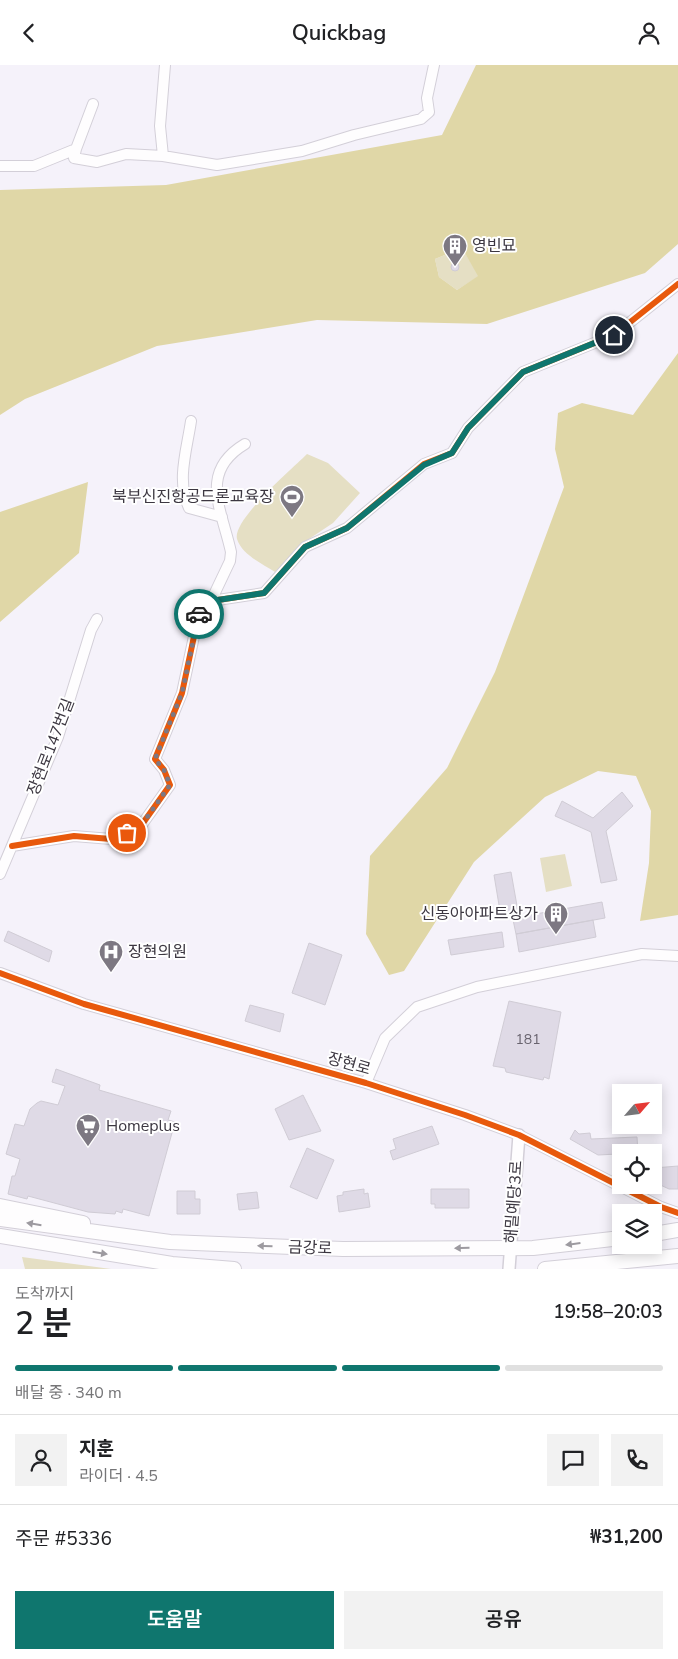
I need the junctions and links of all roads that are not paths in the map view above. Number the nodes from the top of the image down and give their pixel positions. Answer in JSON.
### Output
{"nodes":[{"id":1,"x":165,"y":65,"type":"edge"},
{"id":2,"x":434,"y":65,"type":"edge"},
{"id":3,"x":93,"y":103,"type":"dead end"},
{"id":4,"x":76,"y":149,"type":"junction"},
{"id":5,"x":163,"y":156,"type":"junction"},
{"id":6,"x":0,"y":166,"type":"edge"},
{"id":7,"x":678,"y":284,"type":"edge"},
{"id":8,"x":191,"y":421,"type":"dead end"},
{"id":9,"x":245,"y":444,"type":"dead end"},
{"id":10,"x":222,"y":517,"type":"junction"},
{"id":11,"x":211,"y":601,"type":"junction"},
{"id":12,"x":97,"y":619,"type":"dead end"},
{"id":13,"x":12,"y":846,"type":"junction"},
{"id":14,"x":0,"y":873,"type":"edge"},
{"id":15,"x":678,"y":956,"type":"edge"},
{"id":16,"x":0,"y":973,"type":"edge"},
{"id":17,"x":366,"y":1083,"type":"junction"},
{"id":18,"x":519,"y":1135,"type":"junction"},
{"id":19,"x":0,"y":1207,"type":"edge"},
{"id":20,"x":678,"y":1213,"type":"edge"},
{"id":21,"x":0,"y":1219,"type":"edge"},
{"id":22,"x":678,"y":1230,"type":"edge"},
{"id":23,"x":662,"y":1233,"type":"edge"},
{"id":24,"x":0,"y":1236,"type":"edge"},
{"id":25,"x":612,"y":1239,"type":"edge"},
{"id":26,"x":166,"y":1241,"type":"junction"},
{"id":27,"x":511,"y":1247,"type":"junction"},
{"id":28,"x":678,"y":1256,"type":"edge"},
{"id":29,"x":638,"y":1260,"type":"junction"},
{"id":30,"x":234,"y":1269,"type":"edge"},
{"id":31,"x":509,"y":1269,"type":"edge"},
{"id":32,"x":545,"y":1269,"type":"edge"},
{"id":33,"x":584,"y":1269,"type":"edge"}],
"edges":[{"from":1,"to":5,"type":"street"},
{"from":2,"to":5,"type":"street"},
{"from":3,"to":4,"type":"street"},
{"from":4,"to":5,"type":"street"},
{"from":4,"to":6,"type":"street"},
{"from":7,"to":11,"type":"street"},
{"from":8,"to":10,"type":"street"},
{"from":9,"to":10,"type":"street"},
{"from":10,"to":11,"type":"street"},
{"from":11,"to":13,"type":"street"},
{"from":12,"to":13,"type":"street","name":"장현로147번길"},
{"from":13,"to":14,"type":"street","name":"장현로147번길"},
{"from":15,"to":17,"type":"street","name":"장현로"},
{"from":16,"to":17,"type":"street","name":"장현로"},
{"from":17,"to":18,"type":"street","name":"장현로"},
{"from":18,"to":20,"type":"street","name":"장현로"},
{"from":18,"to":27,"type":"street","name":"해밀예당3로"},
{"from":19,"to":26,"type":"main road"},
{"from":26,"to":21,"type":"main road","name":"금강로","one_way":true},
{"from":22,"to":23,"type":"main road"},
{"from":24,"to":30,"type":"main road","one_way":true},
{"from":25,"to":27,"type":"main road","name":"금강로","one_way":true},
{"from":27,"to":26,"type":"main road","name":"금강로","one_way":true},
{"from":27,"to":31,"type":"street","name":"해밀예당3로"},
{"from":28,"to":29,"type":"main road"},
{"from":29,"to":32,"type":"main road"},
{"from":29,"to":33,"type":"main road"}]}
